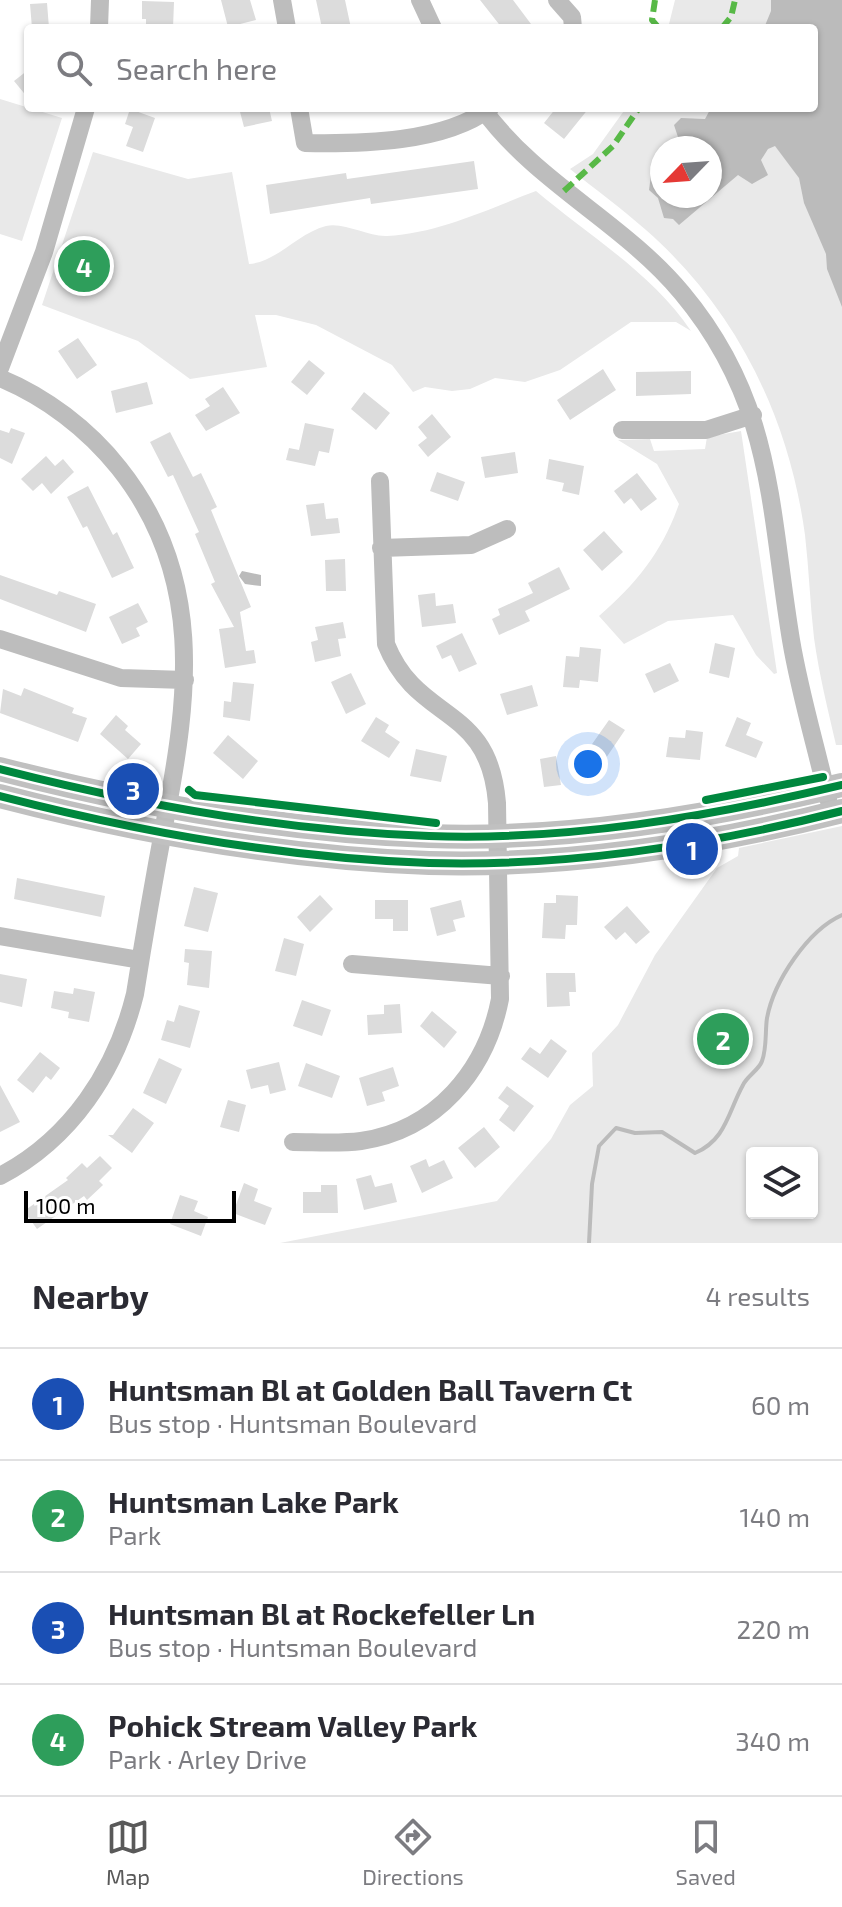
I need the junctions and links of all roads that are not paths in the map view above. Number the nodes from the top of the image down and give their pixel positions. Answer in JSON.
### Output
{"nodes":[{"id":1,"x":100,"y":0,"type":"edge"},
{"id":2,"x":282,"y":0,"type":"edge"},
{"id":3,"x":420,"y":0,"type":"edge"},
{"id":4,"x":557,"y":0,"type":"edge"},
{"id":5,"x":99,"y":24,"type":"edge"},
{"id":6,"x":286,"y":24,"type":"edge"},
{"id":7,"x":431,"y":24,"type":"edge"},
{"id":8,"x":573,"y":24,"type":"edge"},
{"id":9,"x":85,"y":112,"type":"edge"},
{"id":10,"x":300,"y":112,"type":"edge"},
{"id":11,"x":483,"y":112,"type":"edge"},
{"id":12,"x":489,"y":112,"type":"edge"},
{"id":13,"x":0,"y":368,"type":"edge"},
{"id":14,"x":0,"y":378,"type":"edge"},
{"id":15,"x":753,"y":415,"type":"junction"},
{"id":16,"x":622,"y":430,"type":"dead end"},
{"id":17,"x":380,"y":481,"type":"dead end"},
{"id":18,"x":507,"y":529,"type":"dead end"},
{"id":19,"x":381,"y":548,"type":"junction"},
{"id":20,"x":0,"y":639,"type":"edge"},
{"id":21,"x":185,"y":680,"type":"junction"},
{"id":22,"x":0,"y":769,"type":"edge"},
{"id":23,"x":834,"y":787,"type":"edge"},
{"id":24,"x":0,"y":796,"type":"edge"},
{"id":25,"x":168,"y":807,"type":"junction"},
{"id":26,"x":836,"y":812,"type":"edge"},
{"id":27,"x":163,"y":832,"type":"junction"},
{"id":28,"x":498,"y":835,"type":"junction"},
{"id":29,"x":499,"y":862,"type":"junction"},
{"id":30,"x":0,"y":936,"type":"edge"},
{"id":31,"x":140,"y":960,"type":"junction"},
{"id":32,"x":352,"y":964,"type":"dead end"},
{"id":33,"x":501,"y":976,"type":"junction"},
{"id":34,"x":293,"y":1142,"type":"dead end"},
{"id":35,"x":0,"y":1176,"type":"edge"}],
"edges":[{"from":1,"to":5,"type":"street"},
{"from":2,"to":6,"type":"street"},
{"from":3,"to":7,"type":"street"},
{"from":4,"to":8,"type":"street"},
{"from":9,"to":13,"type":"street"},
{"from":10,"to":11,"type":"street"},
{"from":12,"to":15,"type":"street"},
{"from":14,"to":21,"type":"street"},
{"from":15,"to":16,"type":"street"},
{"from":15,"to":23,"type":"street"},
{"from":17,"to":19,"type":"street"},
{"from":18,"to":19,"type":"street"},
{"from":19,"to":28,"type":"street"},
{"from":20,"to":21,"type":"street"},
{"from":21,"to":25,"type":"street"},
{"from":22,"to":25,"type":"street"},
{"from":23,"to":26,"type":"street"},
{"from":23,"to":28,"type":"street"},
{"from":24,"to":27,"type":"street"},
{"from":25,"to":27,"type":"street"},
{"from":25,"to":28,"type":"street"},
{"from":26,"to":29,"type":"street"},
{"from":27,"to":29,"type":"street"},
{"from":27,"to":31,"type":"street"},
{"from":28,"to":29,"type":"street"},
{"from":29,"to":33,"type":"street"},
{"from":30,"to":31,"type":"street"},
{"from":31,"to":35,"type":"street"},
{"from":32,"to":33,"type":"street"},
{"from":33,"to":34,"type":"street"}]}
